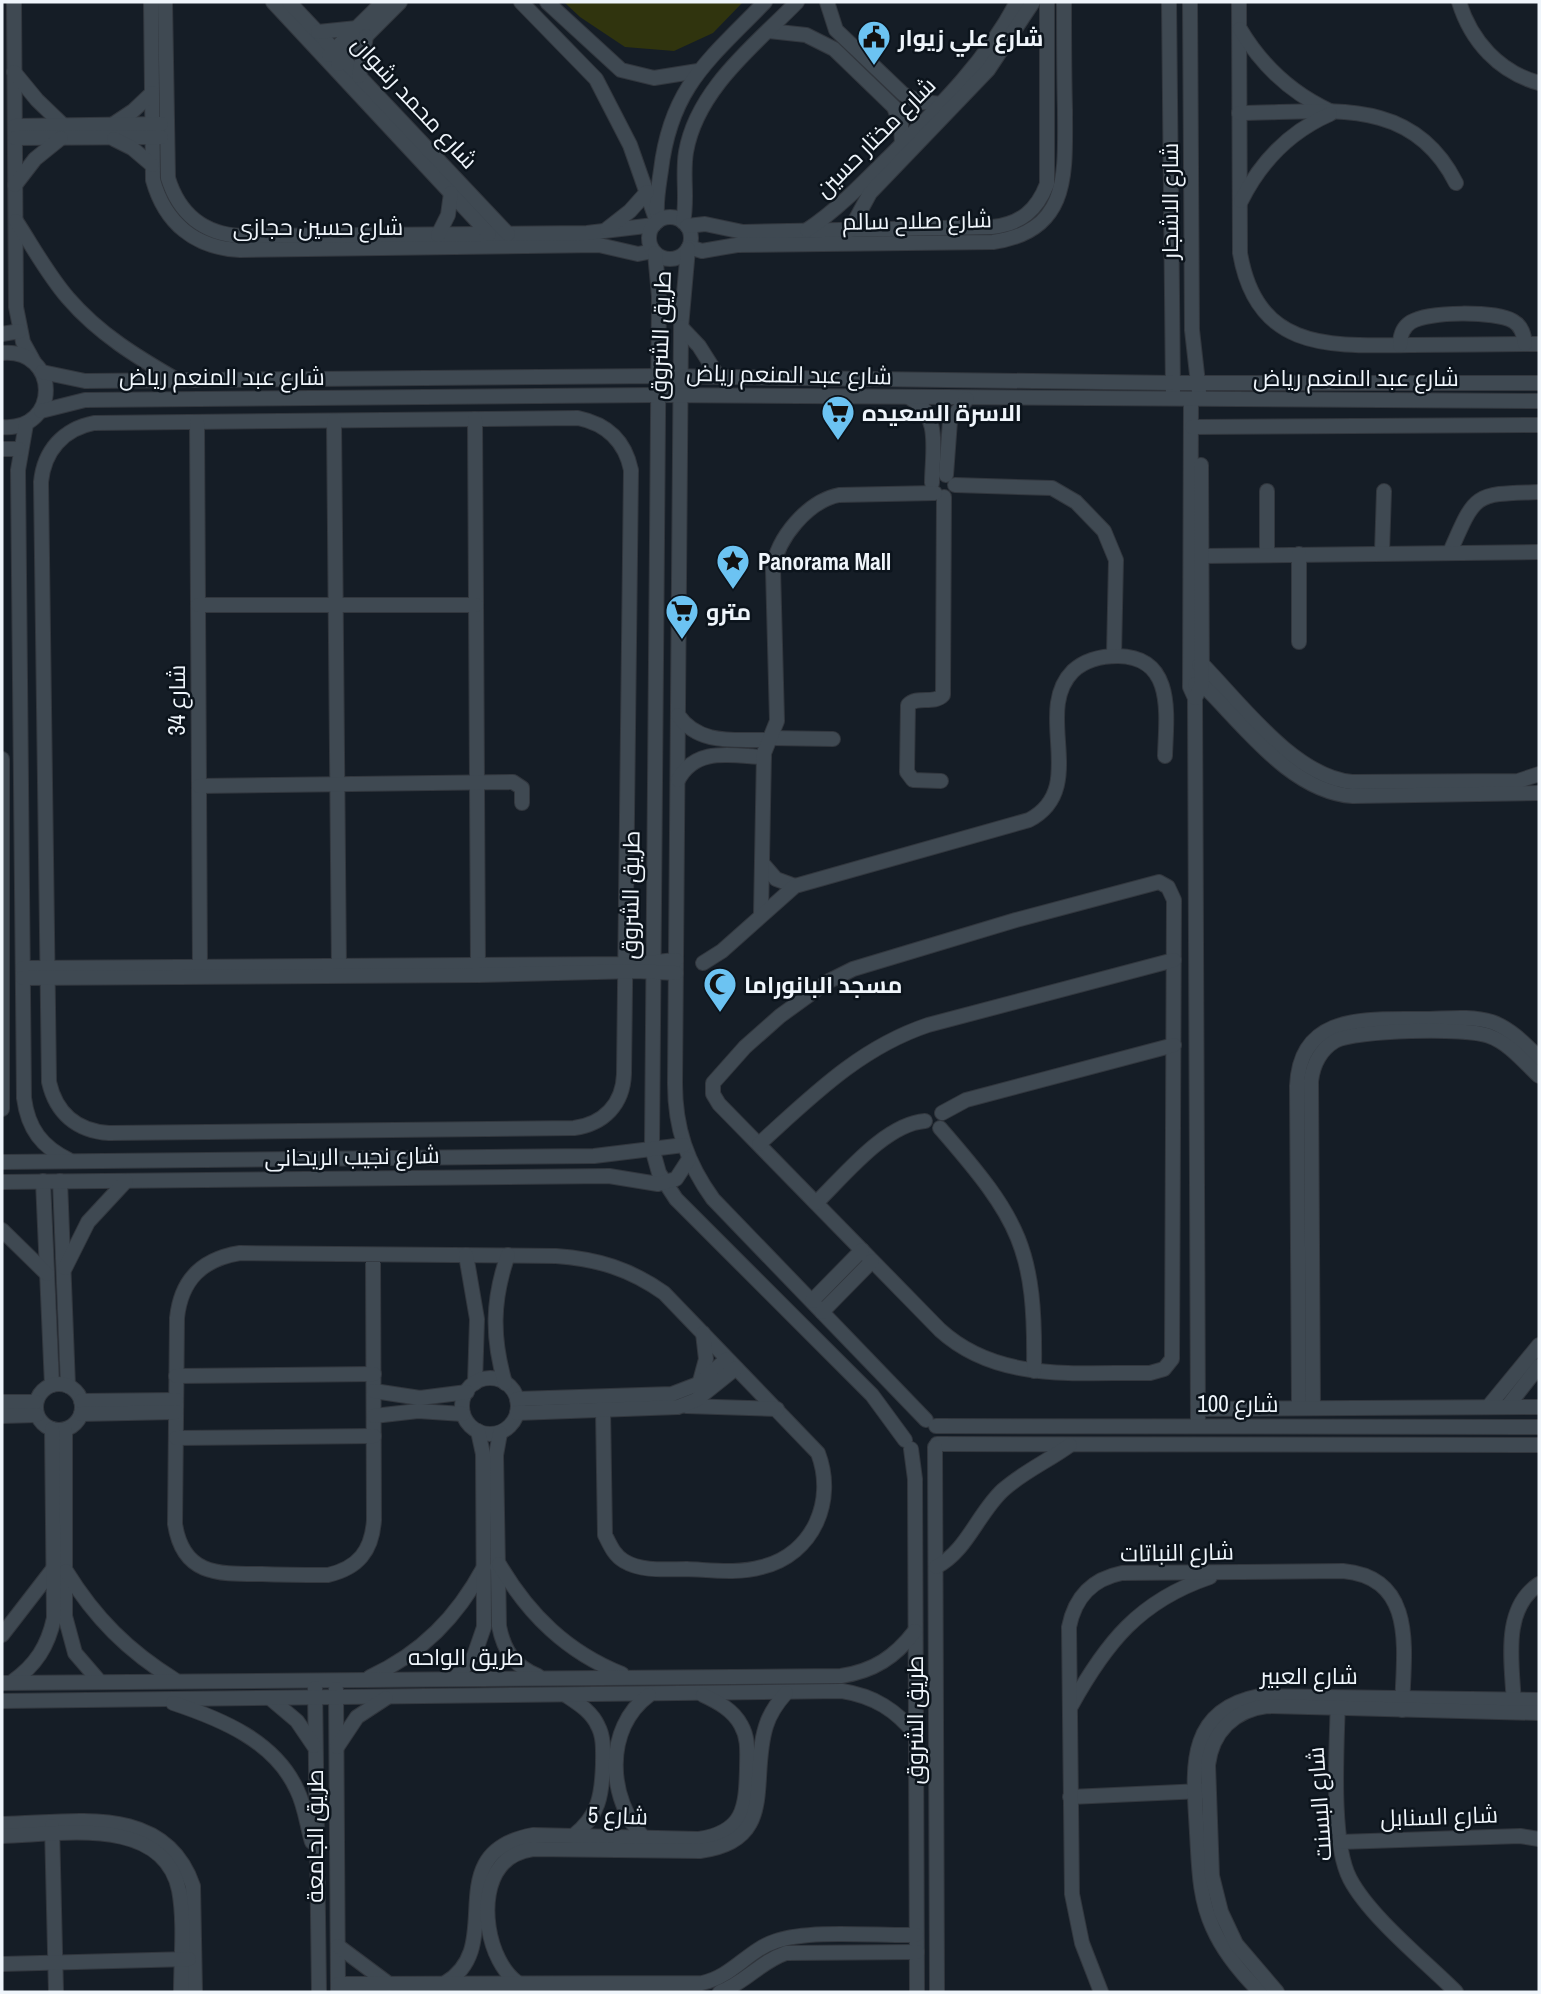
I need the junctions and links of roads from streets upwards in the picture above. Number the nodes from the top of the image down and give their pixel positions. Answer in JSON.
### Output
{"nodes":[{"id":1,"x":14,"y":2,"type":"edge"},
{"id":2,"x":151,"y":2,"type":"edge"},
{"id":3,"x":165,"y":2,"type":"edge"},
{"id":4,"x":273,"y":2,"type":"edge"},
{"id":5,"x":289,"y":2,"type":"edge"},
{"id":6,"x":383,"y":2,"type":"edge"},
{"id":7,"x":400,"y":2,"type":"edge"},
{"id":8,"x":521,"y":2,"type":"edge"},
{"id":9,"x":547,"y":2,"type":"edge"},
{"id":10,"x":765,"y":2,"type":"edge"},
{"id":11,"x":797,"y":2,"type":"edge"},
{"id":12,"x":827,"y":2,"type":"edge"},
{"id":13,"x":1017,"y":2,"type":"edge"},
{"id":14,"x":1033,"y":2,"type":"edge"},
{"id":15,"x":1047,"y":2,"type":"edge"},
{"id":16,"x":1064,"y":2,"type":"edge"},
{"id":17,"x":1169,"y":2,"type":"edge"},
{"id":18,"x":1191,"y":2,"type":"edge"},
{"id":19,"x":1239,"y":2,"type":"edge"},
{"id":20,"x":1459,"y":2,"type":"edge"},
{"id":21,"x":1239,"y":27,"type":"junction"},
{"id":22,"x":769,"y":31,"type":"junction"},
{"id":23,"x":318,"y":32,"type":"junction"},
{"id":24,"x":361,"y":32,"type":"junction"},
{"id":25,"x":334,"y":59,"type":"junction"},
{"id":26,"x":611,"y":64,"type":"junction"},
{"id":27,"x":698,"y":71,"type":"junction"},
{"id":28,"x":15,"y":72,"type":"junction"},
{"id":29,"x":359,"y":76,"type":"junction"},
{"id":30,"x":596,"y":79,"type":"junction"},
{"id":31,"x":1539,"y":83,"type":"edge"},
{"id":32,"x":152,"y":93,"type":"junction"},
{"id":33,"x":942,"y":104,"type":"junction"},
{"id":34,"x":1239,"y":113,"type":"junction"},
{"id":35,"x":1334,"y":113,"type":"junction"},
{"id":36,"x":159,"y":130,"type":"junction"},
{"id":37,"x":62,"y":131,"type":"junction"},
{"id":38,"x":111,"y":131,"type":"junction"},
{"id":39,"x":15,"y":132,"type":"junction"},
{"id":40,"x":902,"y":144,"type":"junction"},
{"id":41,"x":152,"y":164,"type":"junction"},
{"id":42,"x":1456,"y":183,"type":"dead end"},
{"id":43,"x":15,"y":185,"type":"junction"},
{"id":44,"x":647,"y":192,"type":"junction"},
{"id":45,"x":451,"y":193,"type":"junction"},
{"id":46,"x":865,"y":200,"type":"junction"},
{"id":47,"x":1240,"y":202,"type":"junction"},
{"id":48,"x":16,"y":221,"type":"junction"},
{"id":49,"x":656,"y":223,"type":"junction"},
{"id":50,"x":685,"y":224,"type":"junction"},
{"id":51,"x":879,"y":229,"type":"junction"},
{"id":52,"x":807,"y":230,"type":"junction"},
{"id":53,"x":850,"y":230,"type":"junction"},
{"id":54,"x":601,"y":233,"type":"junction"},
{"id":55,"x":438,"y":235,"type":"junction"},
{"id":56,"x":497,"y":237,"type":"junction"},
{"id":57,"x":689,"y":248,"type":"junction"},
{"id":58,"x":654,"y":252,"type":"junction"},
{"id":59,"x":681,"y":327,"type":"junction"},
{"id":60,"x":20,"y":331,"type":"junction"},
{"id":61,"x":2,"y":334,"type":"edge"},
{"id":62,"x":1532,"y":344,"type":"edge"},
{"id":63,"x":1400,"y":345,"type":"junction"},
{"id":64,"x":2,"y":354,"type":"edge"},
{"id":65,"x":38,"y":367,"type":"junction"},
{"id":66,"x":658,"y":376,"type":"junction"},
{"id":67,"x":681,"y":376,"type":"junction"},
{"id":68,"x":718,"y":376,"type":"junction"},
{"id":69,"x":66,"y":379,"type":"junction"},
{"id":70,"x":178,"y":380,"type":"junction"},
{"id":71,"x":378,"y":380,"type":"junction"},
{"id":72,"x":866,"y":380,"type":"junction"},
{"id":73,"x":977,"y":381,"type":"junction"},
{"id":74,"x":1172,"y":383,"type":"junction"},
{"id":75,"x":1198,"y":383,"type":"junction"},
{"id":76,"x":1539,"y":383,"type":"edge"},
{"id":77,"x":657,"y":395,"type":"junction"},
{"id":78,"x":681,"y":395,"type":"junction"},
{"id":79,"x":866,"y":397,"type":"junction"},
{"id":80,"x":378,"y":398,"type":"junction"},
{"id":81,"x":909,"y":398,"type":"junction"},
{"id":82,"x":972,"y":399,"type":"junction"},
{"id":83,"x":1172,"y":399,"type":"junction"},
{"id":84,"x":1195,"y":399,"type":"junction"},
{"id":85,"x":1539,"y":401,"type":"edge"},
{"id":86,"x":67,"y":402,"type":"junction"},
{"id":87,"x":41,"y":411,"type":"junction"},
{"id":88,"x":475,"y":419,"type":"junction"},
{"id":89,"x":334,"y":421,"type":"junction"},
{"id":90,"x":197,"y":422,"type":"junction"},
{"id":91,"x":26,"y":424,"type":"junction"},
{"id":92,"x":1539,"y":425,"type":"edge"},
{"id":93,"x":1196,"y":426,"type":"junction"},
{"id":94,"x":2,"y":427,"type":"edge"},
{"id":95,"x":2,"y":449,"type":"edge"},
{"id":96,"x":19,"y":449,"type":"junction"},
{"id":97,"x":951,"y":480,"type":"junction"},
{"id":98,"x":937,"y":491,"type":"junction"},
{"id":99,"x":1267,"y":491,"type":"dead end"},
{"id":100,"x":1384,"y":491,"type":"dead end"},
{"id":101,"x":1539,"y":492,"type":"edge"},
{"id":102,"x":1450,"y":552,"type":"junction"},
{"id":103,"x":1539,"y":552,"type":"edge"},
{"id":104,"x":1382,"y":553,"type":"junction"},
{"id":105,"x":1299,"y":554,"type":"junction"},
{"id":106,"x":1267,"y":555,"type":"junction"},
{"id":107,"x":1202,"y":556,"type":"junction"},
{"id":108,"x":198,"y":605,"type":"junction"},
{"id":109,"x":336,"y":605,"type":"junction"},
{"id":110,"x":476,"y":605,"type":"junction"},
{"id":111,"x":1299,"y":642,"type":"dead end"},
{"id":112,"x":1114,"y":656,"type":"junction"},
{"id":113,"x":1196,"y":665,"type":"junction"},
{"id":114,"x":1196,"y":689,"type":"junction"},
{"id":115,"x":678,"y":715,"type":"junction"},
{"id":116,"x":770,"y":739,"type":"junction"},
{"id":117,"x":833,"y":739,"type":"dead end"},
{"id":118,"x":1165,"y":756,"type":"dead end"},
{"id":119,"x":764,"y":757,"type":"junction"},
{"id":120,"x":2,"y":759,"type":"edge"},
{"id":121,"x":1539,"y":774,"type":"edge"},
{"id":122,"x":677,"y":781,"type":"junction"},
{"id":123,"x":941,"y":781,"type":"dead end"},
{"id":124,"x":477,"y":782,"type":"junction"},
{"id":125,"x":337,"y":784,"type":"junction"},
{"id":126,"x":199,"y":786,"type":"junction"},
{"id":127,"x":1499,"y":788,"type":"junction"},
{"id":128,"x":1539,"y":793,"type":"edge"},
{"id":129,"x":522,"y":803,"type":"dead end"},
{"id":130,"x":763,"y":864,"type":"junction"},
{"id":131,"x":2,"y":878,"type":"edge"},
{"id":132,"x":21,"y":878,"type":"junction"},
{"id":133,"x":796,"y":886,"type":"junction"},
{"id":134,"x":761,"y":915,"type":"junction"},
{"id":135,"x":1174,"y":960,"type":"junction"},
{"id":136,"x":703,"y":963,"type":"dead end"},
{"id":137,"x":652,"y":967,"type":"junction"},
{"id":138,"x":676,"y":967,"type":"junction"},
{"id":139,"x":625,"y":968,"type":"junction"},
{"id":140,"x":478,"y":970,"type":"junction"},
{"id":141,"x":200,"y":971,"type":"junction"},
{"id":142,"x":339,"y":971,"type":"junction"},
{"id":143,"x":23,"y":973,"type":"junction"},
{"id":144,"x":48,"y":973,"type":"junction"},
{"id":145,"x":1174,"y":1045,"type":"junction"},
{"id":146,"x":1539,"y":1058,"type":"edge"},
{"id":147,"x":24,"y":1059,"type":"junction"},
{"id":148,"x":3,"y":1060,"type":"edge"},
{"id":149,"x":1539,"y":1076,"type":"edge"},
{"id":150,"x":2,"y":1109,"type":"edge"},
{"id":151,"x":941,"y":1121,"type":"junction"},
{"id":152,"x":759,"y":1144,"type":"junction"},
{"id":153,"x":652,"y":1148,"type":"junction"},
{"id":154,"x":686,"y":1152,"type":"junction"},
{"id":155,"x":569,"y":1157,"type":"junction"},
{"id":156,"x":416,"y":1158,"type":"junction"},
{"id":157,"x":69,"y":1160,"type":"junction"},
{"id":158,"x":2,"y":1162,"type":"edge"},
{"id":159,"x":571,"y":1177,"type":"junction"},
{"id":160,"x":417,"y":1178,"type":"junction"},
{"id":161,"x":43,"y":1181,"type":"junction"},
{"id":162,"x":60,"y":1181,"type":"junction"},
{"id":163,"x":126,"y":1181,"type":"junction"},
{"id":164,"x":2,"y":1182,"type":"edge"},
{"id":165,"x":665,"y":1184,"type":"junction"},
{"id":166,"x":816,"y":1203,"type":"junction"},
{"id":167,"x":2,"y":1230,"type":"edge"},
{"id":168,"x":1305,"y":1241,"type":"junction"},
{"id":169,"x":862,"y":1250,"type":"junction"},
{"id":170,"x":373,"y":1255,"type":"junction"},
{"id":171,"x":466,"y":1255,"type":"junction"},
{"id":172,"x":508,"y":1255,"type":"junction"},
{"id":173,"x":872,"y":1261,"type":"junction"},
{"id":174,"x":64,"y":1272,"type":"junction"},
{"id":175,"x":47,"y":1274,"type":"junction"},
{"id":176,"x":812,"y":1301,"type":"junction"},
{"id":177,"x":822,"y":1312,"type":"junction"},
{"id":178,"x":702,"y":1332,"type":"junction"},
{"id":179,"x":1539,"y":1345,"type":"edge"},
{"id":180,"x":732,"y":1364,"type":"junction"},
{"id":181,"x":1539,"y":1366,"type":"edge"},
{"id":182,"x":1034,"y":1371,"type":"junction"},
{"id":183,"x":374,"y":1374,"type":"junction"},
{"id":184,"x":176,"y":1376,"type":"junction"},
{"id":185,"x":505,"y":1383,"type":"junction"},
{"id":186,"x":698,"y":1384,"type":"junction"},
{"id":187,"x":52,"y":1385,"type":"junction"},
{"id":188,"x":68,"y":1386,"type":"junction"},
{"id":189,"x":471,"y":1387,"type":"junction"},
{"id":190,"x":374,"y":1391,"type":"junction"},
{"id":191,"x":2,"y":1402,"type":"edge"},
{"id":192,"x":176,"y":1406,"type":"junction"},
{"id":193,"x":517,"y":1406,"type":"junction"},
{"id":194,"x":678,"y":1407,"type":"junction"},
{"id":195,"x":1488,"y":1407,"type":"junction"},
{"id":196,"x":1507,"y":1407,"type":"junction"},
{"id":197,"x":1539,"y":1407,"type":"edge"},
{"id":198,"x":36,"y":1408,"type":"junction"},
{"id":199,"x":81,"y":1408,"type":"junction"},
{"id":200,"x":1306,"y":1408,"type":"junction"},
{"id":201,"x":603,"y":1409,"type":"junction"},
{"id":202,"x":777,"y":1409,"type":"junction"},
{"id":203,"x":1198,"y":1409,"type":"junction"},
{"id":204,"x":463,"y":1414,"type":"junction"},
{"id":205,"x":2,"y":1416,"type":"edge"},
{"id":206,"x":374,"y":1416,"type":"junction"},
{"id":207,"x":931,"y":1423,"type":"junction"},
{"id":208,"x":1198,"y":1426,"type":"junction"},
{"id":209,"x":1539,"y":1427,"type":"edge"},
{"id":210,"x":58,"y":1429,"type":"junction"},
{"id":211,"x":478,"y":1431,"type":"junction"},
{"id":212,"x":500,"y":1433,"type":"junction"},
{"id":213,"x":374,"y":1436,"type":"junction"},
{"id":214,"x":176,"y":1438,"type":"junction"},
{"id":215,"x":908,"y":1444,"type":"junction"},
{"id":216,"x":1070,"y":1444,"type":"junction"},
{"id":217,"x":1539,"y":1445,"type":"edge"},
{"id":218,"x":936,"y":1446,"type":"junction"},
{"id":219,"x":491,"y":1560,"type":"junction"},
{"id":220,"x":936,"y":1567,"type":"junction"},
{"id":221,"x":59,"y":1570,"type":"junction"},
{"id":222,"x":1222,"y":1573,"type":"junction"},
{"id":223,"x":1539,"y":1584,"type":"edge"},
{"id":224,"x":915,"y":1631,"type":"junction"},
{"id":225,"x":2,"y":1635,"type":"edge"},
{"id":226,"x":825,"y":1676,"type":"junction"},
{"id":227,"x":666,"y":1677,"type":"junction"},
{"id":228,"x":538,"y":1678,"type":"junction"},
{"id":229,"x":630,"y":1678,"type":"junction"},
{"id":230,"x":454,"y":1679,"type":"junction"},
{"id":231,"x":315,"y":1680,"type":"junction"},
{"id":232,"x":336,"y":1680,"type":"junction"},
{"id":233,"x":365,"y":1680,"type":"junction"},
{"id":234,"x":176,"y":1681,"type":"junction"},
{"id":235,"x":7,"y":1682,"type":"edge"},
{"id":236,"x":100,"y":1682,"type":"junction"},
{"id":237,"x":825,"y":1691,"type":"junction"},
{"id":238,"x":786,"y":1693,"type":"junction"},
{"id":239,"x":702,"y":1694,"type":"junction"},
{"id":240,"x":649,"y":1695,"type":"junction"},
{"id":241,"x":666,"y":1695,"type":"junction"},
{"id":242,"x":534,"y":1696,"type":"junction"},
{"id":243,"x":567,"y":1696,"type":"junction"},
{"id":244,"x":388,"y":1697,"type":"junction"},
{"id":245,"x":315,"y":1698,"type":"junction"},
{"id":246,"x":336,"y":1698,"type":"junction"},
{"id":247,"x":162,"y":1699,"type":"junction"},
{"id":248,"x":271,"y":1699,"type":"junction"},
{"id":249,"x":1539,"y":1700,"type":"edge"},
{"id":250,"x":2,"y":1701,"type":"edge"},
{"id":251,"x":1338,"y":1702,"type":"junction"},
{"id":252,"x":1402,"y":1704,"type":"junction"},
{"id":253,"x":1514,"y":1706,"type":"junction"},
{"id":254,"x":1070,"y":1708,"type":"junction"},
{"id":255,"x":1539,"y":1713,"type":"edge"},
{"id":256,"x":916,"y":1735,"type":"junction"},
{"id":257,"x":763,"y":1739,"type":"junction"},
{"id":258,"x":747,"y":1740,"type":"junction"},
{"id":259,"x":336,"y":1748,"type":"junction"},
{"id":260,"x":316,"y":1749,"type":"junction"},
{"id":261,"x":1202,"y":1791,"type":"junction"},
{"id":262,"x":1070,"y":1797,"type":"junction"},
{"id":263,"x":2,"y":1824,"type":"edge"},
{"id":264,"x":52,"y":1829,"type":"junction"},
{"id":265,"x":2,"y":1836,"type":"edge"},
{"id":266,"x":573,"y":1836,"type":"junction"},
{"id":267,"x":1539,"y":1839,"type":"edge"},
{"id":268,"x":546,"y":1842,"type":"junction"},
{"id":269,"x":653,"y":1842,"type":"junction"},
{"id":270,"x":1340,"y":1842,"type":"junction"},
{"id":271,"x":317,"y":1863,"type":"junction"},
{"id":272,"x":916,"y":1935,"type":"junction"},
{"id":273,"x":338,"y":1946,"type":"junction"},
{"id":274,"x":917,"y":1952,"type":"junction"},
{"id":275,"x":472,"y":1953,"type":"junction"},
{"id":276,"x":494,"y":1954,"type":"junction"},
{"id":277,"x":188,"y":1959,"type":"junction"},
{"id":278,"x":55,"y":1962,"type":"junction"},
{"id":279,"x":2,"y":1964,"type":"edge"},
{"id":280,"x":389,"y":1983,"type":"junction"},
{"id":281,"x":445,"y":1983,"type":"junction"},
{"id":282,"x":518,"y":1983,"type":"junction"},
{"id":283,"x":701,"y":1987,"type":"edge"},
{"id":284,"x":338,"y":1988,"type":"edge"},
{"id":285,"x":422,"y":1988,"type":"edge"},
{"id":286,"x":662,"y":1988,"type":"edge"},
{"id":287,"x":56,"y":1992,"type":"edge"},
{"id":288,"x":181,"y":1992,"type":"edge"},
{"id":289,"x":195,"y":1992,"type":"edge"},
{"id":290,"x":319,"y":1992,"type":"edge"},
{"id":291,"x":720,"y":1992,"type":"edge"},
{"id":292,"x":917,"y":1992,"type":"edge"},
{"id":293,"x":937,"y":1992,"type":"edge"},
{"id":294,"x":1101,"y":1992,"type":"edge"},
{"id":295,"x":1260,"y":1992,"type":"edge"},
{"id":296,"x":1277,"y":1992,"type":"edge"},
{"id":297,"x":1456,"y":1992,"type":"edge"}],
"edges":[{"from":1,"to":28,"type":"street"},
{"from":2,"to":32,"type":"street","name":"شارع حسين حجازى"},
{"from":3,"to":36,"type":"street","name":"شارع حسين حجازى"},
{"from":4,"to":25,"type":"street","name":"شارع محمد رشوان"},
{"from":5,"to":23,"type":"street","name":"شارع محمد رشوان"},
{"from":6,"to":24,"type":"street"},
{"from":7,"to":24,"type":"street"},
{"from":8,"to":30,"type":"street"},
{"from":9,"to":26,"type":"street"},
{"from":10,"to":27,"type":"street"},
{"from":11,"to":22,"type":"street"},
{"from":12,"to":33,"type":"street"},
{"from":13,"to":33,"type":"street","name":"شارع مختار حسين"},
{"from":14,"to":46,"type":"street","name":"شارع مختار حسين"},
{"from":15,"to":51,"type":"street","name":"شارع صلاح سالم"},
{"from":16,"to":57,"type":"street","name":"شارع صلاح سالم"},
{"from":17,"to":74,"type":"street","name":"شارع الاشجار"},
{"from":18,"to":75,"type":"street","name":"شارع الاشجار"},
{"from":19,"to":21,"type":"street"},
{"from":20,"to":31,"type":"street"},
{"from":21,"to":34,"type":"street"},
{"from":21,"to":35,"type":"street"},
{"from":22,"to":40,"type":"street"},
{"from":22,"to":50,"type":"street"},
{"from":23,"to":24,"type":"street"},
{"from":23,"to":25,"type":"street","name":"شارع محمد رشوان"},
{"from":24,"to":25,"type":"street"},
{"from":24,"to":29,"type":"street"},
{"from":25,"to":29,"type":"street","name":"شارع محمد رشوان"},
{"from":25,"to":45,"type":"street","name":"شارع محمد رشوان"},
{"from":26,"to":27,"type":"street"},
{"from":26,"to":30,"type":"street"},
{"from":27,"to":49,"type":"street"},
{"from":28,"to":37,"type":"street"},
{"from":28,"to":39,"type":"street"},
{"from":29,"to":56,"type":"street","name":"شارع محمد رشوان"},
{"from":30,"to":44,"type":"street"},
{"from":32,"to":36,"type":"street","name":"شارع حسين حجازى"},
{"from":32,"to":38,"type":"street"},
{"from":33,"to":40,"type":"street","name":"شارع مختار حسين"},
{"from":34,"to":35,"type":"street"},
{"from":34,"to":47,"type":"street"},
{"from":35,"to":42,"type":"street"},
{"from":35,"to":47,"type":"street"},
{"from":36,"to":38,"type":"street"},
{"from":36,"to":41,"type":"street","name":"شارع حسين حجازى"},
{"from":36,"to":55,"type":"street","name":"شارع حسين حجازى"},
{"from":37,"to":38,"type":"street"},
{"from":37,"to":39,"type":"street"},
{"from":37,"to":43,"type":"street"},
{"from":38,"to":41,"type":"street"},
{"from":39,"to":43,"type":"street"},
{"from":40,"to":52,"type":"street","name":"شارع مختار حسين"},
{"from":41,"to":56,"type":"street","name":"شارع حسين حجازى"},
{"from":43,"to":48,"type":"street"},
{"from":44,"to":49,"type":"street"},
{"from":44,"to":54,"type":"street"},
{"from":45,"to":55,"type":"street"},
{"from":45,"to":56,"type":"street","name":"شارع محمد رشوان"},
{"from":46,"to":51,"type":"street"},
{"from":46,"to":53,"type":"street","name":"شارع مختار حسين"},
{"from":47,"to":63,"type":"street"},
{"from":48,"to":60,"type":"street"},
{"from":48,"to":70,"type":"street"},
{"from":49,"to":50,"type":"street"},
{"from":49,"to":54,"type":"street","name":"شارع حسين حجازى"},
{"from":49,"to":58,"type":"street"},
{"from":50,"to":52,"type":"street","name":"شارع صلاح سالم"},
{"from":50,"to":57,"type":"street"},
{"from":51,"to":53,"type":"street","name":"شارع صلاح سالم"},
{"from":52,"to":53,"type":"street","name":"شارع صلاح سالم"},
{"from":54,"to":56,"type":"street","name":"شارع حسين حجازى"},
{"from":55,"to":56,"type":"street","name":"شارع حسين حجازى"},
{"from":56,"to":58,"type":"street","name":"شارع حسين حجازى"},
{"from":57,"to":58,"type":"street"},
{"from":57,"to":59,"type":"street","name":"طريق الشروق"},
{"from":58,"to":66,"type":"street","name":"طريق الشروق"},
{"from":59,"to":67,"type":"street","name":"طريق الشروق"},
{"from":59,"to":68,"type":"street"},
{"from":60,"to":61,"type":"street"},
{"from":60,"to":65,"type":"street"},
{"from":62,"to":63,"type":"street"},
{"from":62,"to":63,"type":"street"},
{"from":64,"to":65,"type":"street","name":"شارع عبد المنعم رياض"},
{"from":65,"to":69,"type":"street","name":"شارع عبد المنعم رياض"},
{"from":65,"to":87,"type":"street"},
{"from":66,"to":67,"type":"street","name":"شارع عبد المنعم رياض"},
{"from":66,"to":71,"type":"street","name":"شارع عبد المنعم رياض"},
{"from":66,"to":77,"type":"street","name":"طريق الشروق"},
{"from":67,"to":68,"type":"street","name":"شارع عبد المنعم رياض"},
{"from":67,"to":78,"type":"street","name":"طريق الشروق"},
{"from":68,"to":72,"type":"street","name":"شارع عبد المنعم رياض"},
{"from":69,"to":70,"type":"street","name":"شارع عبد المنعم رياض"},
{"from":69,"to":86,"type":"street"},
{"from":70,"to":71,"type":"street","name":"شارع عبد المنعم رياض"},
{"from":71,"to":80,"type":"street"},
{"from":72,"to":73,"type":"street","name":"شارع عبد المنعم رياض"},
{"from":72,"to":79,"type":"street"},
{"from":73,"to":74,"type":"street","name":"شارع عبد المنعم رياض"},
{"from":73,"to":82,"type":"street"},
{"from":74,"to":75,"type":"street","name":"شارع عبد المنعم رياض"},
{"from":74,"to":83,"type":"street","name":"شارع الاشجار"},
{"from":75,"to":76,"type":"street","name":"شارع عبد المنعم رياض"},
{"from":75,"to":84,"type":"street","name":"شارع الاشجار"},
{"from":77,"to":78,"type":"street","name":"شارع عبد المنعم رياض"},
{"from":77,"to":80,"type":"street","name":"شارع عبد المنعم رياض"},
{"from":77,"to":137,"type":"street","name":"طريق الشروق"},
{"from":78,"to":79,"type":"street","name":"شارع عبد المنعم رياض"},
{"from":78,"to":115,"type":"street","name":"طريق الشروق"},
{"from":79,"to":81,"type":"street","name":"شارع عبد المنعم رياض"},
{"from":80,"to":86,"type":"street","name":"شارع عبد المنعم رياض"},
{"from":81,"to":82,"type":"street","name":"شارع عبد المنعم رياض"},
{"from":81,"to":98,"type":"street"},
{"from":82,"to":83,"type":"street","name":"شارع عبد المنعم رياض"},
{"from":82,"to":97,"type":"street"},
{"from":83,"to":84,"type":"street","name":"شارع عبد المنعم رياض"},
{"from":84,"to":85,"type":"street","name":"شارع عبد المنعم رياض"},
{"from":84,"to":93,"type":"street","name":"شارع الاشجار"},
{"from":86,"to":87,"type":"street","name":"شارع عبد المنعم رياض"},
{"from":87,"to":91,"type":"street"},
{"from":88,"to":89,"type":"street"},
{"from":88,"to":110,"type":"street"},
{"from":88,"to":139,"type":"street"},
{"from":89,"to":90,"type":"street"},
{"from":89,"to":109,"type":"street"},
{"from":90,"to":108,"type":"street","name":"شارع 34"},
{"from":90,"to":144,"type":"street"},
{"from":91,"to":94,"type":"street"},
{"from":91,"to":96,"type":"street"},
{"from":92,"to":93,"type":"street"},
{"from":93,"to":107,"type":"street"},
{"from":93,"to":113,"type":"street"},
{"from":95,"to":96,"type":"street"},
{"from":96,"to":132,"type":"street"},
{"from":97,"to":98,"type":"street"},
{"from":97,"to":98,"type":"street"},
{"from":97,"to":112,"type":"street"},
{"from":98,"to":116,"type":"street"},
{"from":98,"to":123,"type":"street"},
{"from":99,"to":106,"type":"street"},
{"from":100,"to":104,"type":"street"},
{"from":101,"to":102,"type":"street"},
{"from":102,"to":103,"type":"street"},
{"from":102,"to":104,"type":"street"},
{"from":104,"to":105,"type":"street"},
{"from":105,"to":106,"type":"street"},
{"from":105,"to":111,"type":"street"},
{"from":106,"to":107,"type":"street"},
{"from":107,"to":113,"type":"street"},
{"from":108,"to":109,"type":"street"},
{"from":108,"to":126,"type":"street","name":"شارع 34"},
{"from":109,"to":110,"type":"street"},
{"from":109,"to":125,"type":"street"},
{"from":110,"to":124,"type":"street"},
{"from":112,"to":118,"type":"street"},
{"from":112,"to":133,"type":"street"},
{"from":113,"to":114,"type":"street"},
{"from":113,"to":127,"type":"street"},
{"from":114,"to":127,"type":"street"},
{"from":114,"to":203,"type":"street"},
{"from":115,"to":116,"type":"street"},
{"from":115,"to":122,"type":"street","name":"طريق الشروق"},
{"from":116,"to":117,"type":"street"},
{"from":116,"to":119,"type":"street"},
{"from":119,"to":122,"type":"street"},
{"from":119,"to":130,"type":"street"},
{"from":120,"to":131,"type":"street"},
{"from":121,"to":127,"type":"street"},
{"from":122,"to":138,"type":"street","name":"طريق الشروق"},
{"from":124,"to":125,"type":"street"},
{"from":124,"to":129,"type":"street"},
{"from":124,"to":140,"type":"street"},
{"from":125,"to":126,"type":"street"},
{"from":125,"to":142,"type":"street"},
{"from":126,"to":141,"type":"street","name":"شارع 34"},
{"from":127,"to":128,"type":"street"},
{"from":130,"to":133,"type":"street"},
{"from":130,"to":134,"type":"street"},
{"from":131,"to":132,"type":"street"},
{"from":131,"to":148,"type":"street"},
{"from":132,"to":143,"type":"street"},
{"from":133,"to":134,"type":"street"},
{"from":134,"to":136,"type":"street"},
{"from":135,"to":145,"type":"street"},
{"from":135,"to":152,"type":"street"},
{"from":135,"to":152,"type":"street"},
{"from":137,"to":138,"type":"street"},
{"from":137,"to":139,"type":"street"},
{"from":137,"to":153,"type":"street","name":"طريق الشروق"},
{"from":138,"to":154,"type":"street","name":"طريق الشروق"},
{"from":139,"to":140,"type":"street"},
{"from":139,"to":144,"type":"street"},
{"from":140,"to":142,"type":"street"},
{"from":141,"to":142,"type":"street"},
{"from":141,"to":144,"type":"street"},
{"from":143,"to":144,"type":"street"},
{"from":143,"to":147,"type":"street"},
{"from":145,"to":151,"type":"street"},
{"from":145,"to":182,"type":"street"},
{"from":146,"to":168,"type":"street"},
{"from":147,"to":148,"type":"street"},
{"from":147,"to":157,"type":"street"},
{"from":148,"to":150,"type":"street"},
{"from":149,"to":168,"type":"street"},
{"from":151,"to":166,"type":"street"},
{"from":151,"to":182,"type":"street"},
{"from":152,"to":166,"type":"street"},
{"from":153,"to":154,"type":"street","name":"شارع نجيب الريحانى"},
{"from":153,"to":155,"type":"street","name":"شارع نجيب الريحانى"},
{"from":153,"to":165,"type":"street","name":"طريق الشروق"},
{"from":154,"to":165,"type":"street"},
{"from":154,"to":176,"type":"street","name":"طريق الشروق"},
{"from":155,"to":156,"type":"street","name":"شارع نجيب الريحانى"},
{"from":155,"to":159,"type":"street"},
{"from":156,"to":157,"type":"street","name":"شارع نجيب الريحانى"},
{"from":156,"to":160,"type":"street"},
{"from":157,"to":158,"type":"street","name":"شارع نجيب الريحانى"},
{"from":159,"to":160,"type":"street","name":"شارع نجيب الريحانى"},
{"from":159,"to":165,"type":"street","name":"شارع نجيب الريحانى"},
{"from":160,"to":163,"type":"street","name":"شارع نجيب الريحانى"},
{"from":161,"to":162,"type":"street","name":"شارع نجيب الريحانى"},
{"from":161,"to":164,"type":"street","name":"شارع نجيب الريحانى"},
{"from":161,"to":175,"type":"street"},
{"from":162,"to":163,"type":"street","name":"شارع نجيب الريحانى"},
{"from":162,"to":174,"type":"street"},
{"from":163,"to":174,"type":"street"},
{"from":165,"to":215,"type":"street","name":"طريق الشروق"},
{"from":166,"to":169,"type":"street"},
{"from":167,"to":175,"type":"street"},
{"from":168,"to":200,"type":"street"},
{"from":169,"to":173,"type":"street"},
{"from":169,"to":176,"type":"street"},
{"from":170,"to":171,"type":"street"},
{"from":170,"to":183,"type":"street"},
{"from":170,"to":184,"type":"street"},
{"from":171,"to":172,"type":"street"},
{"from":171,"to":189,"type":"street"},
{"from":172,"to":178,"type":"street"},
{"from":172,"to":185,"type":"street"},
{"from":173,"to":177,"type":"street"},
{"from":173,"to":182,"type":"street"},
{"from":174,"to":188,"type":"street"},
{"from":175,"to":187,"type":"street"},
{"from":176,"to":177,"type":"street","name":"طريق الشروق"},
{"from":177,"to":207,"type":"street","name":"طريق الشروق"},
{"from":178,"to":180,"type":"street"},
{"from":178,"to":186,"type":"street"},
{"from":179,"to":195,"type":"street"},
{"from":180,"to":186,"type":"street"},
{"from":180,"to":194,"type":"street"},
{"from":180,"to":202,"type":"street"},
{"from":181,"to":196,"type":"street"},
{"from":183,"to":184,"type":"street"},
{"from":183,"to":190,"type":"street"},
{"from":184,"to":192,"type":"street"},
{"from":185,"to":189,"type":"street"},
{"from":185,"to":193,"type":"street"},
{"from":186,"to":193,"type":"street"},
{"from":187,"to":188,"type":"street"},
{"from":187,"to":198,"type":"street"},
{"from":188,"to":199,"type":"street"},
{"from":189,"to":190,"type":"street"},
{"from":189,"to":204,"type":"street"},
{"from":190,"to":206,"type":"street"},
{"from":191,"to":198,"type":"street"},
{"from":192,"to":199,"type":"street"},
{"from":192,"to":214,"type":"street"},
{"from":193,"to":201,"type":"street"},
{"from":193,"to":212,"type":"street"},
{"from":194,"to":201,"type":"street"},
{"from":194,"to":202,"type":"street"},
{"from":195,"to":196,"type":"street"},
{"from":195,"to":200,"type":"street"},
{"from":196,"to":197,"type":"street"},
{"from":198,"to":205,"type":"street"},
{"from":198,"to":210,"type":"street"},
{"from":199,"to":210,"type":"street"},
{"from":200,"to":203,"type":"street"},
{"from":201,"to":202,"type":"street"},
{"from":203,"to":208,"type":"street"},
{"from":204,"to":206,"type":"street"},
{"from":204,"to":211,"type":"street"},
{"from":206,"to":213,"type":"street"},
{"from":207,"to":208,"type":"street","name":"شارع 100"},
{"from":207,"to":215,"type":"street"},
{"from":207,"to":218,"type":"street"},
{"from":208,"to":209,"type":"street","name":"شارع 100"},
{"from":210,"to":221,"type":"street"},
{"from":211,"to":212,"type":"street"},
{"from":211,"to":219,"type":"street"},
{"from":212,"to":219,"type":"street"},
{"from":213,"to":214,"type":"street"},
{"from":213,"to":214,"type":"street"},
{"from":215,"to":218,"type":"street"},
{"from":215,"to":224,"type":"street","name":"طريق الشروق"},
{"from":216,"to":217,"type":"street","name":"شارع 100"},
{"from":216,"to":218,"type":"street","name":"شارع 100"},
{"from":216,"to":220,"type":"street"},
{"from":218,"to":220,"type":"street","name":"طريق الشروق"},
{"from":219,"to":228,"type":"street"},
{"from":219,"to":229,"type":"street"},
{"from":219,"to":230,"type":"street"},
{"from":219,"to":233,"type":"street"},
{"from":220,"to":293,"type":"street","name":"طريق الشروق"},
{"from":221,"to":225,"type":"street"},
{"from":221,"to":234,"type":"street"},
{"from":221,"to":235,"type":"street"},
{"from":221,"to":236,"type":"street"},
{"from":222,"to":252,"type":"street","name":"شارع النباتات"},
{"from":222,"to":254,"type":"street"},
{"from":222,"to":254,"type":"street","name":"شارع النباتات"},
{"from":223,"to":253,"type":"street"},
{"from":224,"to":226,"type":"street","name":"طريق الواحه"},
{"from":224,"to":256,"type":"street","name":"طريق الشروق"},
{"from":226,"to":227,"type":"street","name":"طريق الواحه"},
{"from":226,"to":237,"type":"street"},
{"from":227,"to":229,"type":"street","name":"طريق الواحه"},
{"from":227,"to":241,"type":"street"},
{"from":228,"to":229,"type":"street","name":"طريق الواحه"},
{"from":228,"to":230,"type":"street","name":"طريق الواحه"},
{"from":228,"to":242,"type":"street"},
{"from":230,"to":233,"type":"street","name":"طريق الواحه"},
{"from":231,"to":232,"type":"street","name":"طريق الواحه"},
{"from":231,"to":234,"type":"street","name":"طريق الواحه"},
{"from":231,"to":245,"type":"street","name":"طريق الجامعة"},
{"from":232,"to":233,"type":"street","name":"طريق الواحه"},
{"from":232,"to":246,"type":"street","name":"طريق الجامعة"},
{"from":234,"to":236,"type":"street","name":"طريق الواحه"},
{"from":235,"to":236,"type":"street","name":"طريق الواحه"},
{"from":237,"to":238,"type":"street","name":"طريق الواحه"},
{"from":237,"to":256,"type":"street","name":"طريق الواحه"},
{"from":238,"to":239,"type":"street","name":"طريق الواحه"},
{"from":238,"to":257,"type":"street","name":"شارع 5"},
{"from":239,"to":241,"type":"street","name":"طريق الواحه"},
{"from":239,"to":258,"type":"street"},
{"from":240,"to":241,"type":"street","name":"طريق الواحه"},
{"from":240,"to":243,"type":"street","name":"طريق الواحه"},
{"from":240,"to":269,"type":"street"},
{"from":242,"to":243,"type":"street","name":"طريق الواحه"},
{"from":242,"to":244,"type":"street","name":"طريق الواحه"},
{"from":243,"to":266,"type":"street"},
{"from":244,"to":246,"type":"street","name":"طريق الواحه"},
{"from":244,"to":259,"type":"street"},
{"from":245,"to":246,"type":"street","name":"طريق الواحه"},
{"from":245,"to":248,"type":"street","name":"طريق الواحه"},
{"from":245,"to":260,"type":"street","name":"طريق الجامعة"},
{"from":246,"to":259,"type":"street","name":"طريق الجامعة"},
{"from":247,"to":248,"type":"street","name":"طريق الواحه"},
{"from":247,"to":250,"type":"street","name":"طريق الواحه"},
{"from":247,"to":271,"type":"street"},
{"from":248,"to":260,"type":"street"},
{"from":249,"to":253,"type":"street","name":"شارع العبير"},
{"from":251,"to":252,"type":"street","name":"شارع العبير"},
{"from":251,"to":261,"type":"street","name":"شارع العبير"},
{"from":251,"to":270,"type":"street","name":"شارع البسنت"},
{"from":252,"to":253,"type":"street","name":"شارع العبير"},
{"from":253,"to":255,"type":"street","name":"شارع العبير"},
{"from":254,"to":262,"type":"street","name":"شارع النباتات"},
{"from":256,"to":272,"type":"street","name":"طريق الشروق"},
{"from":257,"to":258,"type":"street"},
{"from":257,"to":269,"type":"street","name":"شارع 5"},
{"from":258,"to":269,"type":"street","name":"شارع 5"},
{"from":259,"to":273,"type":"street","name":"طريق الجامعة"},
{"from":260,"to":271,"type":"street","name":"طريق الجامعة"},
{"from":261,"to":262,"type":"street"},
{"from":261,"to":295,"type":"street","name":"شارع العبير"},
{"from":261,"to":296,"type":"street","name":"شارع العبير"},
{"from":262,"to":294,"type":"street","name":"شارع النباتات"},
{"from":263,"to":264,"type":"street"},
{"from":264,"to":265,"type":"street"},
{"from":264,"to":277,"type":"street"},
{"from":264,"to":278,"type":"street"},
{"from":266,"to":268,"type":"street","name":"شارع 5"},
{"from":266,"to":269,"type":"street","name":"شارع 5"},
{"from":267,"to":270,"type":"street","name":"شارع السنابل"},
{"from":268,"to":269,"type":"street","name":"شارع 5"},
{"from":268,"to":275,"type":"street","name":"شارع 5"},
{"from":268,"to":276,"type":"street","name":"شارع 5"},
{"from":270,"to":297,"type":"street","name":"شارع البسنت"},
{"from":271,"to":290,"type":"street","name":"طريق الجامعة"},
{"from":272,"to":274,"type":"street","name":"طريق الشروق"},
{"from":272,"to":283,"type":"street"},
{"from":273,"to":280,"type":"street"},
{"from":273,"to":284,"type":"street","name":"طريق الجامعة"},
{"from":274,"to":291,"type":"street"},
{"from":274,"to":292,"type":"street","name":"طريق الشروق"},
{"from":275,"to":276,"type":"street"},
{"from":275,"to":281,"type":"street"},
{"from":276,"to":282,"type":"street"},
{"from":277,"to":278,"type":"street"},
{"from":277,"to":288,"type":"street"},
{"from":277,"to":289,"type":"street"},
{"from":278,"to":279,"type":"street"},
{"from":278,"to":287,"type":"street"},
{"from":280,"to":284,"type":"street"},
{"from":280,"to":285,"type":"street"},
{"from":281,"to":282,"type":"street"},
{"from":281,"to":285,"type":"street"},
{"from":282,"to":286,"type":"street"},
{"from":283,"to":286,"type":"street"}]}
